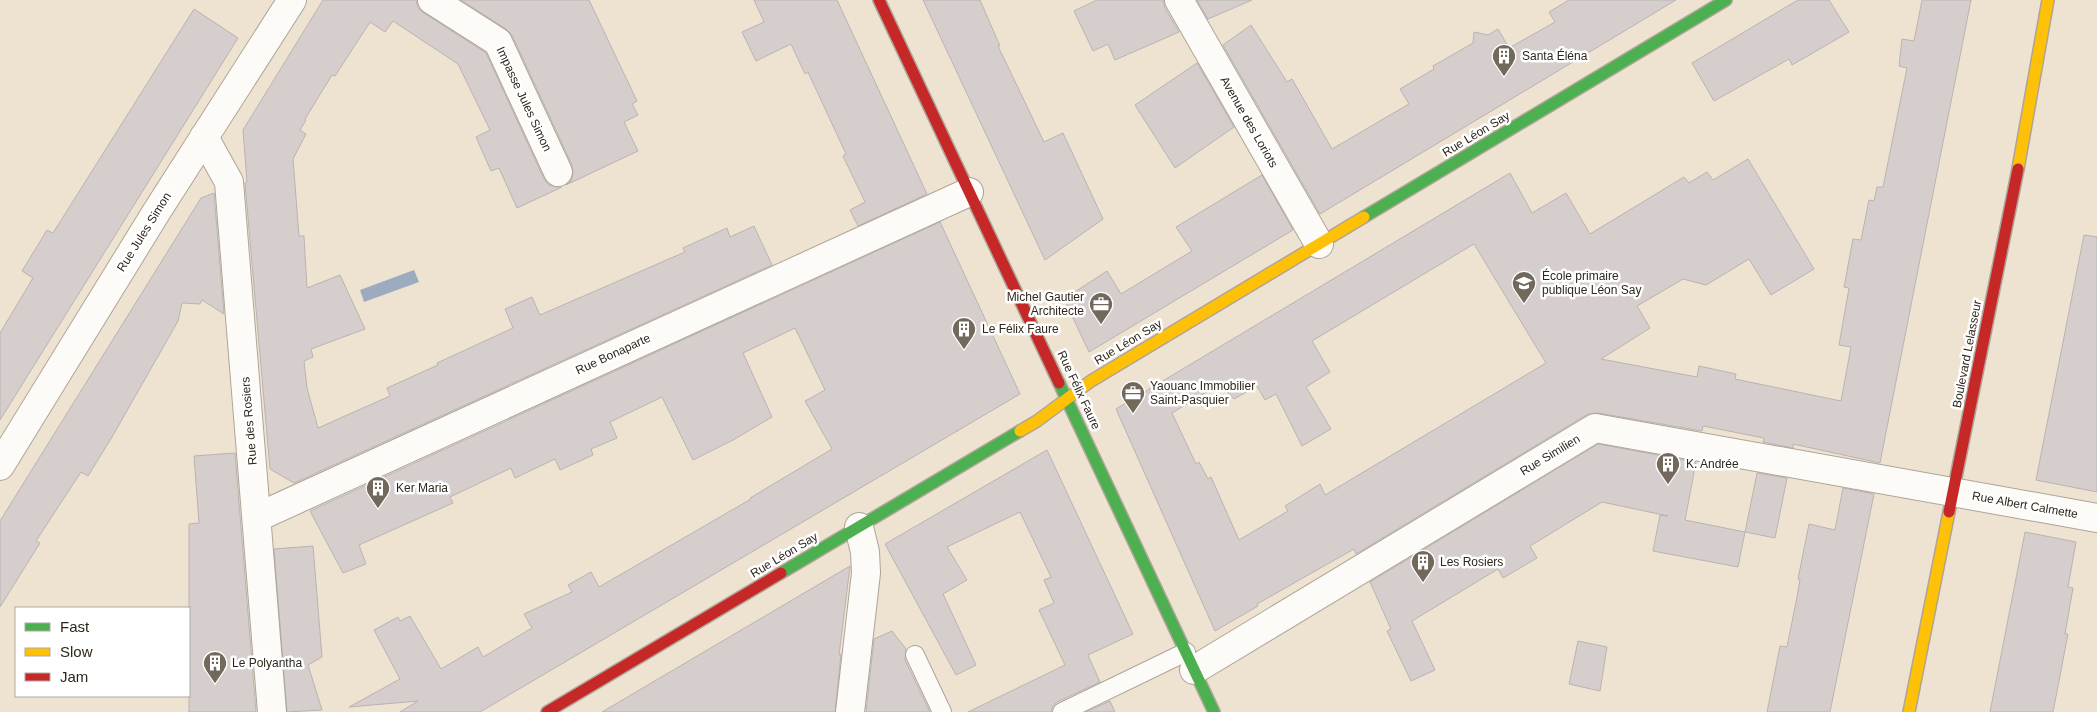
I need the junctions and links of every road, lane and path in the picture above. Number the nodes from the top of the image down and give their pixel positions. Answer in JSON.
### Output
{"nodes":[{"id":1,"x":292,"y":0,"type":"edge"},
{"id":2,"x":432,"y":0,"type":"edge"},
{"id":3,"x":879,"y":0,"type":"edge"},
{"id":4,"x":1179,"y":0,"type":"edge"},
{"id":5,"x":1726,"y":0,"type":"edge"},
{"id":6,"x":2048,"y":0,"type":"edge"},
{"id":7,"x":204,"y":137,"type":"junction"},
{"id":8,"x":558,"y":172,"type":"dead end"},
{"id":9,"x":969,"y":192,"type":"junction"},
{"id":10,"x":1319,"y":244,"type":"junction"},
{"id":11,"x":1068,"y":398,"type":"junction"},
{"id":12,"x":0,"y":466,"type":"edge"},
{"id":13,"x":1953,"y":493,"type":"junction"},
{"id":14,"x":258,"y":517,"type":"junction"},
{"id":15,"x":2097,"y":518,"type":"edge"},
{"id":16,"x":859,"y":527,"type":"junction"},
{"id":17,"x":914,"y":655,"type":"dead end"},
{"id":18,"x":1190,"y":661,"type":"junction"},
{"id":19,"x":557,"y":709,"type":"edge"},
{"id":20,"x":272,"y":712,"type":"edge"},
{"id":21,"x":850,"y":712,"type":"edge"},
{"id":22,"x":942,"y":712,"type":"edge"},
{"id":23,"x":1062,"y":712,"type":"edge"},
{"id":24,"x":1214,"y":712,"type":"edge"},
{"id":25,"x":1909,"y":712,"type":"edge"}],
"edges":[{"from":1,"to":7,"type":"street","name":"Rue Jules Simon"},
{"from":2,"to":8,"type":"street","name":"Impasse Jules Simon"},
{"from":3,"to":9,"type":"street","name":"Rue Félix Faure"},
{"from":4,"to":10,"type":"street","name":"Avenue des Loriots"},
{"from":5,"to":10,"type":"street","name":"Rue Léon Say"},
{"from":6,"to":13,"type":"street","name":"Boulevard Lelasseur"},
{"from":7,"to":12,"type":"street","name":"Rue Jules Simon"},
{"from":7,"to":14,"type":"street","name":"Rue des Rosiers"},
{"from":9,"to":11,"type":"street","name":"Rue Félix Faure"},
{"from":9,"to":14,"type":"street","name":"Rue Bonaparte"},
{"from":10,"to":11,"type":"street","name":"Rue Léon Say"},
{"from":11,"to":16,"type":"street","name":"Rue Léon Say"},
{"from":11,"to":18,"type":"street","name":"Rue Félix Faure"},
{"from":13,"to":15,"type":"street","name":"Rue Albert Calmette"},
{"from":13,"to":18,"type":"street","name":"Rue Similien"},
{"from":13,"to":25,"type":"street","name":"Boulevard Lelasseur"},
{"from":14,"to":20,"type":"street","name":"Rue des Rosiers"},
{"from":16,"to":19,"type":"street","name":"Rue Léon Say"},
{"from":16,"to":21,"type":"street"},
{"from":17,"to":22,"type":"lane"},
{"from":18,"to":23,"type":"lane"},
{"from":18,"to":24,"type":"street","name":"Rue Félix Faure"}]}
